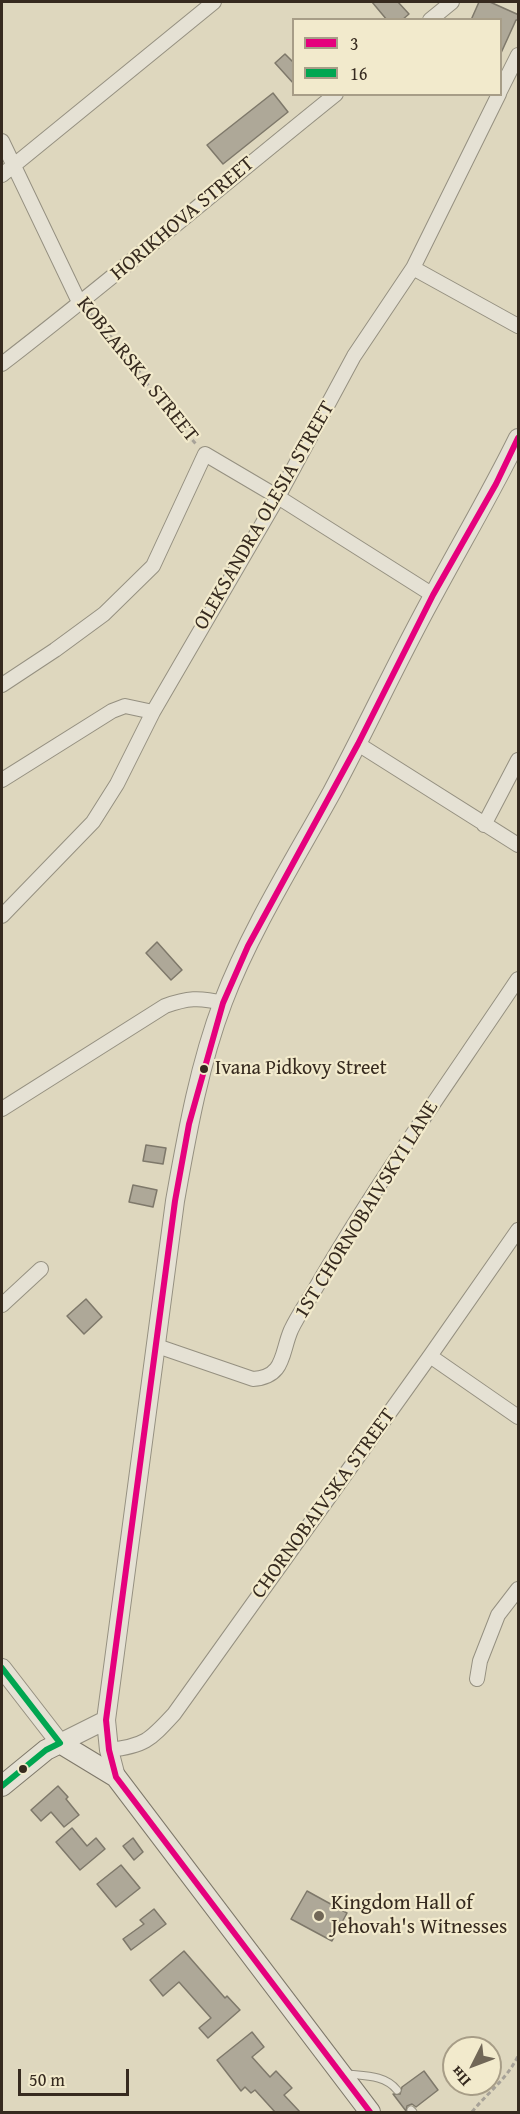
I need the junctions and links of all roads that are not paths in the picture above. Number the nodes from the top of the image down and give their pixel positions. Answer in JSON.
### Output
{"nodes":[{"id":1,"x":214,"y":2,"type":"edge"},
{"id":2,"x":452,"y":2,"type":"edge"},
{"id":3,"x":432,"y":18,"type":"edge"},
{"id":4,"x":519,"y":55,"type":"edge"},
{"id":5,"x":502,"y":89,"type":"edge"},
{"id":6,"x":334,"y":96,"type":"edge"},
{"id":7,"x":499,"y":96,"type":"edge"},
{"id":8,"x":2,"y":141,"type":"edge"},
{"id":9,"x":7,"y":170,"type":"edge"},
{"id":10,"x":413,"y":268,"type":"junction"},
{"id":11,"x":80,"y":304,"type":"junction"},
{"id":12,"x":519,"y":326,"type":"edge"},
{"id":13,"x":2,"y":364,"type":"edge"},
{"id":14,"x":519,"y":438,"type":"edge"},
{"id":15,"x":278,"y":497,"type":"junction"},
{"id":16,"x":433,"y":595,"type":"junction"},
{"id":17,"x":2,"y":685,"type":"edge"},
{"id":18,"x":153,"y":712,"type":"junction"},
{"id":19,"x":358,"y":744,"type":"junction"},
{"id":20,"x":519,"y":760,"type":"edge"},
{"id":21,"x":2,"y":780,"type":"edge"},
{"id":22,"x":484,"y":825,"type":"junction"},
{"id":23,"x":519,"y":845,"type":"edge"},
{"id":24,"x":2,"y":916,"type":"edge"},
{"id":25,"x":519,"y":979,"type":"edge"},
{"id":26,"x":223,"y":1003,"type":"junction"},
{"id":27,"x":2,"y":1109,"type":"edge"},
{"id":28,"x":519,"y":1230,"type":"edge"},
{"id":29,"x":41,"y":1269,"type":"dead end"},
{"id":30,"x":2,"y":1305,"type":"edge"},
{"id":31,"x":157,"y":1346,"type":"junction"},
{"id":32,"x":430,"y":1356,"type":"junction"},
{"id":33,"x":519,"y":1418,"type":"edge"},
{"id":34,"x":519,"y":1589,"type":"edge"},
{"id":35,"x":2,"y":1668,"type":"edge"},
{"id":36,"x":477,"y":1679,"type":"dead end"},
{"id":37,"x":105,"y":1720,"type":"junction"},
{"id":38,"x":60,"y":1743,"type":"junction"},
{"id":39,"x":109,"y":1750,"type":"junction"},
{"id":40,"x":116,"y":1777,"type":"junction"},
{"id":41,"x":2,"y":1786,"type":"edge"},
{"id":42,"x":341,"y":2074,"type":"junction"},
{"id":43,"x":397,"y":2090,"type":"dead end"},
{"id":44,"x":370,"y":2112,"type":"edge"}],
"edges":[{"from":1,"to":9,"type":"street"},
{"from":2,"to":3,"type":"street"},
{"from":4,"to":5,"type":"street","name":"OLEKSANDRA OLESIA STREET"},
{"from":6,"to":11,"type":"street","name":"HORIKHOVA STREET"},
{"from":7,"to":10,"type":"street","name":"OLEKSANDRA OLESIA STREET"},
{"from":8,"to":9,"type":"street","name":"KOBZARSKA STREET"},
{"from":9,"to":11,"type":"street","name":"KOBZARSKA STREET"},
{"from":10,"to":12,"type":"street"},
{"from":10,"to":15,"type":"street","name":"OLEKSANDRA OLESIA STREET"},
{"from":11,"to":13,"type":"street","name":"HORIKHOVA STREET"},
{"from":14,"to":16,"type":"street"},
{"from":15,"to":16,"type":"street","name":"KOBZARSKA STREET"},
{"from":15,"to":17,"type":"street","name":"KOBZARSKA STREET"},
{"from":15,"to":18,"type":"street","name":"OLEKSANDRA OLESIA STREET"},
{"from":16,"to":19,"type":"street"},
{"from":18,"to":21,"type":"street"},
{"from":18,"to":24,"type":"street","name":"OLEKSANDRA OLESIA STREET"},
{"from":19,"to":22,"type":"street"},
{"from":19,"to":26,"type":"street"},
{"from":20,"to":22,"type":"street"},
{"from":22,"to":23,"type":"street"},
{"from":25,"to":31,"type":"street","name":"1ST CHORNOBAIVSKYI LANE"},
{"from":26,"to":27,"type":"street"},
{"from":26,"to":31,"type":"street"},
{"from":28,"to":32,"type":"street","name":"CHORNOBAIVSKA STREET"},
{"from":29,"to":30,"type":"street"},
{"from":31,"to":37,"type":"street"},
{"from":32,"to":33,"type":"street"},
{"from":32,"to":39,"type":"street","name":"CHORNOBAIVSKA STREET"},
{"from":34,"to":36,"type":"street"},
{"from":35,"to":38,"type":"street"},
{"from":37,"to":38,"type":"street"},
{"from":37,"to":39,"type":"street"},
{"from":38,"to":40,"type":"main road"},
{"from":38,"to":41,"type":"main road"},
{"from":39,"to":40,"type":"street"},
{"from":40,"to":42,"type":"main road"},
{"from":42,"to":43,"type":"lane"},
{"from":42,"to":44,"type":"main road"}]}
